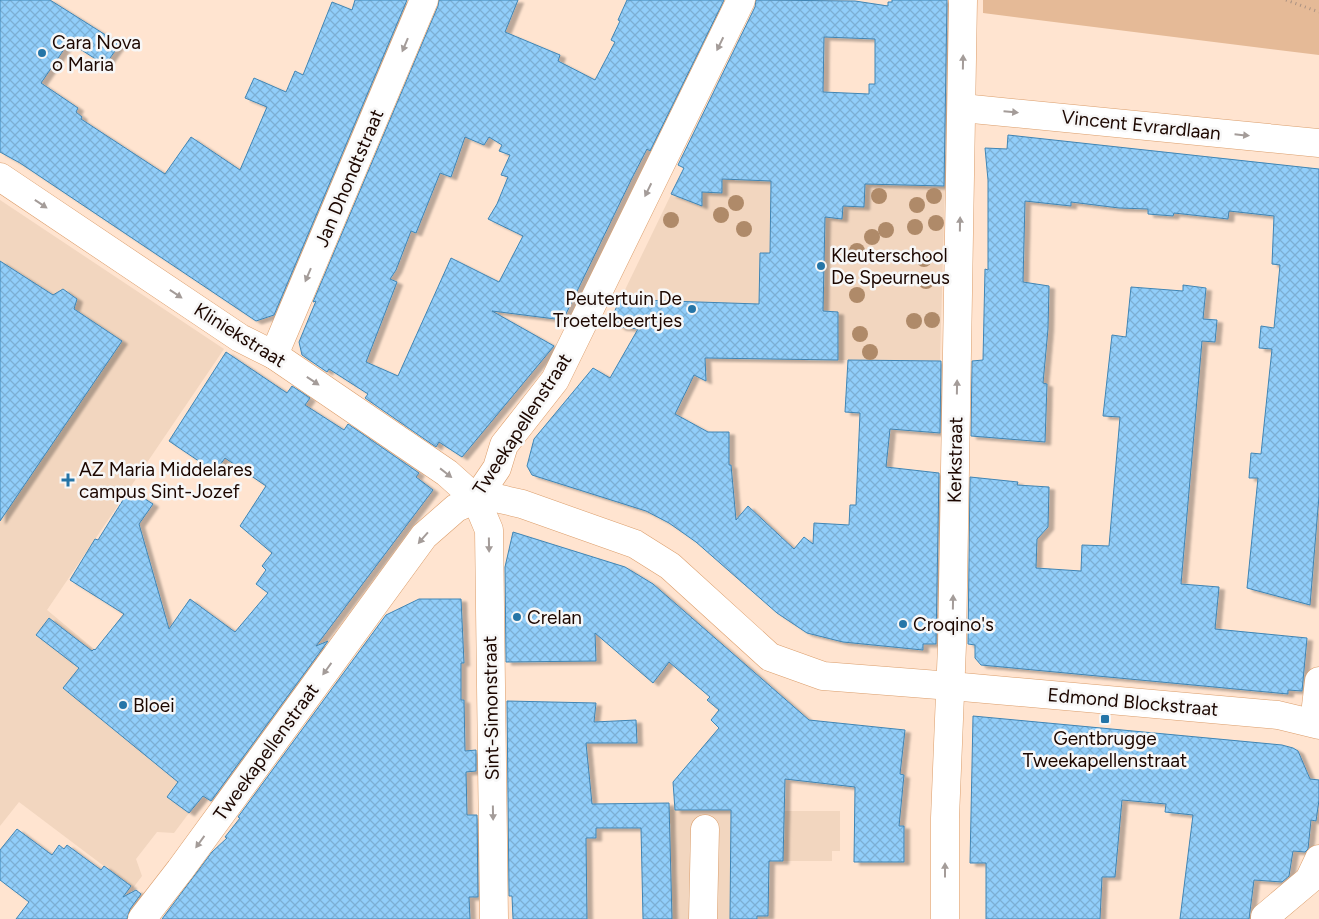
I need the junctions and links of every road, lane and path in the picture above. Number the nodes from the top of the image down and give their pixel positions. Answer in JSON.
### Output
{"nodes":[{"id":1,"x":424,"y":0,"type":"edge"},
{"id":2,"x":741,"y":0,"type":"edge"},
{"id":3,"x":964,"y":0,"type":"edge"},
{"id":4,"x":1286,"y":0,"type":"edge"},
{"id":5,"x":1319,"y":12,"type":"edge"},
{"id":6,"x":962,"y":108,"type":"junction"},
{"id":7,"x":1319,"y":143,"type":"edge"},
{"id":8,"x":0,"y":177,"type":"edge"},
{"id":9,"x":274,"y":355,"type":"junction"},
{"id":10,"x":476,"y":499,"type":"junction"},
{"id":11,"x":1319,"y":681,"type":"edge"},
{"id":12,"x":951,"y":686,"type":"junction"},
{"id":13,"x":1317,"y":724,"type":"edge"},
{"id":14,"x":705,"y":828,"type":"dead end"},
{"id":15,"x":1319,"y":859,"type":"edge"},
{"id":16,"x":142,"y":919,"type":"edge"},
{"id":17,"x":494,"y":919,"type":"edge"},
{"id":18,"x":703,"y":919,"type":"edge"},
{"id":19,"x":945,"y":919,"type":"edge"},
{"id":20,"x":1265,"y":919,"type":"edge"}],
"edges":[{"from":1,"to":9,"type":"street","name":"Jan Dhondtstraat","one_way":true},
{"from":2,"to":10,"type":"street","name":"Tweekapellenstraat","one_way":true},
{"from":6,"to":3,"type":"street","name":"Kerkstraat","one_way":true},
{"from":4,"to":5,"type":"path"},
{"from":6,"to":7,"type":"street","name":"Vincent Evrardlaan","one_way":true},
{"from":12,"to":6,"type":"street","name":"Kerkstraat","one_way":true},
{"from":8,"to":9,"type":"street","name":"Kliniekstraat","one_way":true},
{"from":9,"to":10,"type":"street","name":"Kliniekstraat","one_way":true},
{"from":10,"to":12,"type":"street","name":"Edmond Blockstraat"},
{"from":10,"to":16,"type":"street","name":"Tweekapellenstraat","one_way":true},
{"from":10,"to":17,"type":"street","name":"Sint-Simonstraat","one_way":true},
{"from":11,"to":13,"type":"street"},
{"from":12,"to":13,"type":"street","name":"Edmond Blockstraat"},
{"from":19,"to":12,"type":"street","name":"Kerkstraat","one_way":true},
{"from":14,"to":18,"type":"street"},
{"from":15,"to":20,"type":"street"}]}
